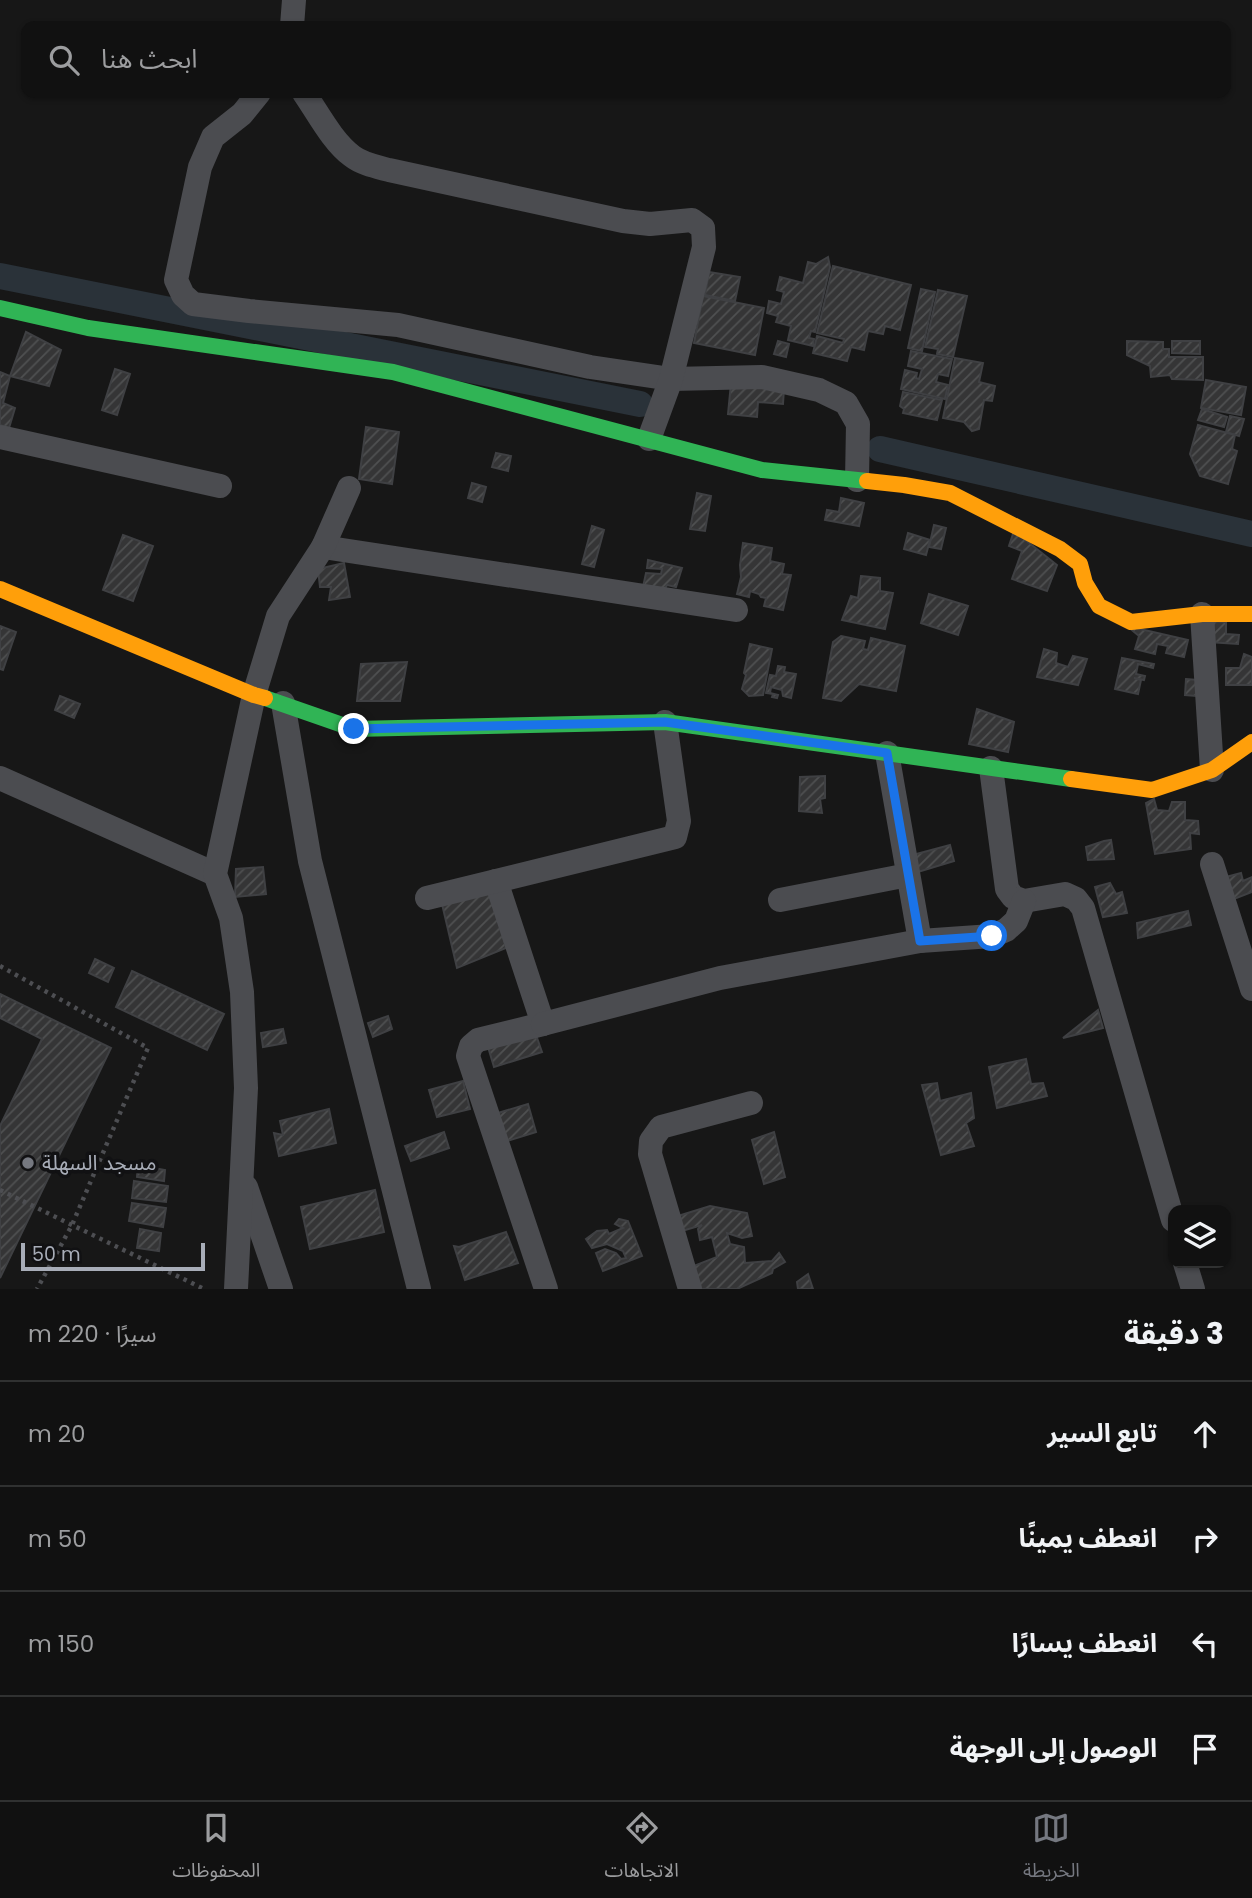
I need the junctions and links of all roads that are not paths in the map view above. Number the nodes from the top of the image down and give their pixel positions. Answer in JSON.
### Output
{"nodes":[{"id":1,"x":294,"y":0,"type":"edge"},
{"id":2,"x":292,"y":21,"type":"edge"},
{"id":3,"x":255,"y":98,"type":"edge"},
{"id":4,"x":308,"y":98,"type":"edge"},
{"id":5,"x":0,"y":308,"type":"edge"},
{"id":6,"x":671,"y":380,"type":"junction"},
{"id":7,"x":649,"y":439,"type":"junction"},
{"id":8,"x":1,"y":441,"type":"edge"},
{"id":9,"x":857,"y":480,"type":"junction"},
{"id":10,"x":220,"y":486,"type":"dead end"},
{"id":11,"x":349,"y":488,"type":"dead end"},
{"id":12,"x":323,"y":547,"type":"junction"},
{"id":13,"x":0,"y":589,"type":"edge"},
{"id":14,"x":736,"y":610,"type":"dead end"},
{"id":15,"x":1202,"y":614,"type":"junction"},
{"id":16,"x":1252,"y":614,"type":"edge"},
{"id":17,"x":254,"y":695,"type":"junction"},
{"id":18,"x":283,"y":703,"type":"junction"},
{"id":19,"x":665,"y":722,"type":"junction"},
{"id":20,"x":1252,"y":742,"type":"edge"},
{"id":21,"x":887,"y":753,"type":"junction"},
{"id":22,"x":991,"y":768,"type":"junction"},
{"id":23,"x":1212,"y":770,"type":"junction"},
{"id":24,"x":0,"y":778,"type":"edge"},
{"id":25,"x":1212,"y":864,"type":"dead end"},
{"id":26,"x":215,"y":874,"type":"junction"},
{"id":27,"x":908,"y":875,"type":"junction"},
{"id":28,"x":496,"y":881,"type":"junction"},
{"id":29,"x":427,"y":898,"type":"dead end"},
{"id":30,"x":780,"y":900,"type":"dead end"},
{"id":31,"x":1024,"y":901,"type":"junction"},
{"id":32,"x":920,"y":941,"type":"junction"},
{"id":33,"x":1252,"y":989,"type":"edge"},
{"id":34,"x":543,"y":1024,"type":"junction"},
{"id":35,"x":751,"y":1103,"type":"dead end"},
{"id":36,"x":242,"y":1175,"type":"junction"},
{"id":37,"x":1169,"y":1205,"type":"edge"},
{"id":38,"x":1187,"y":1268,"type":"edge"},
{"id":39,"x":236,"y":1289,"type":"edge"},
{"id":40,"x":281,"y":1289,"type":"edge"},
{"id":41,"x":419,"y":1289,"type":"edge"},
{"id":42,"x":547,"y":1289,"type":"edge"},
{"id":43,"x":690,"y":1289,"type":"edge"},
{"id":44,"x":1193,"y":1289,"type":"edge"}],
"edges":[{"from":1,"to":2,"type":"street"},
{"from":3,"to":6,"type":"street"},
{"from":4,"to":6,"type":"street"},
{"from":5,"to":7,"type":"street"},
{"from":6,"to":7,"type":"street"},
{"from":6,"to":9,"type":"street"},
{"from":7,"to":9,"type":"street"},
{"from":8,"to":10,"type":"street"},
{"from":9,"to":15,"type":"street"},
{"from":11,"to":12,"type":"street"},
{"from":12,"to":14,"type":"street"},
{"from":12,"to":17,"type":"street"},
{"from":13,"to":17,"type":"street"},
{"from":15,"to":16,"type":"street"},
{"from":15,"to":23,"type":"street"},
{"from":17,"to":18,"type":"street"},
{"from":17,"to":26,"type":"street"},
{"from":18,"to":19,"type":"street"},
{"from":18,"to":41,"type":"street"},
{"from":19,"to":21,"type":"street"},
{"from":19,"to":28,"type":"street"},
{"from":20,"to":23,"type":"street"},
{"from":21,"to":22,"type":"street"},
{"from":21,"to":27,"type":"street"},
{"from":22,"to":23,"type":"street"},
{"from":22,"to":31,"type":"street"},
{"from":24,"to":26,"type":"street"},
{"from":25,"to":33,"type":"street"},
{"from":26,"to":36,"type":"street"},
{"from":27,"to":30,"type":"street"},
{"from":27,"to":32,"type":"street"},
{"from":28,"to":29,"type":"street"},
{"from":28,"to":34,"type":"street"},
{"from":31,"to":32,"type":"street"},
{"from":31,"to":37,"type":"street"},
{"from":32,"to":34,"type":"street"},
{"from":34,"to":42,"type":"street"},
{"from":35,"to":43,"type":"street"},
{"from":36,"to":39,"type":"street"},
{"from":36,"to":40,"type":"street"},
{"from":38,"to":44,"type":"street"}]}
